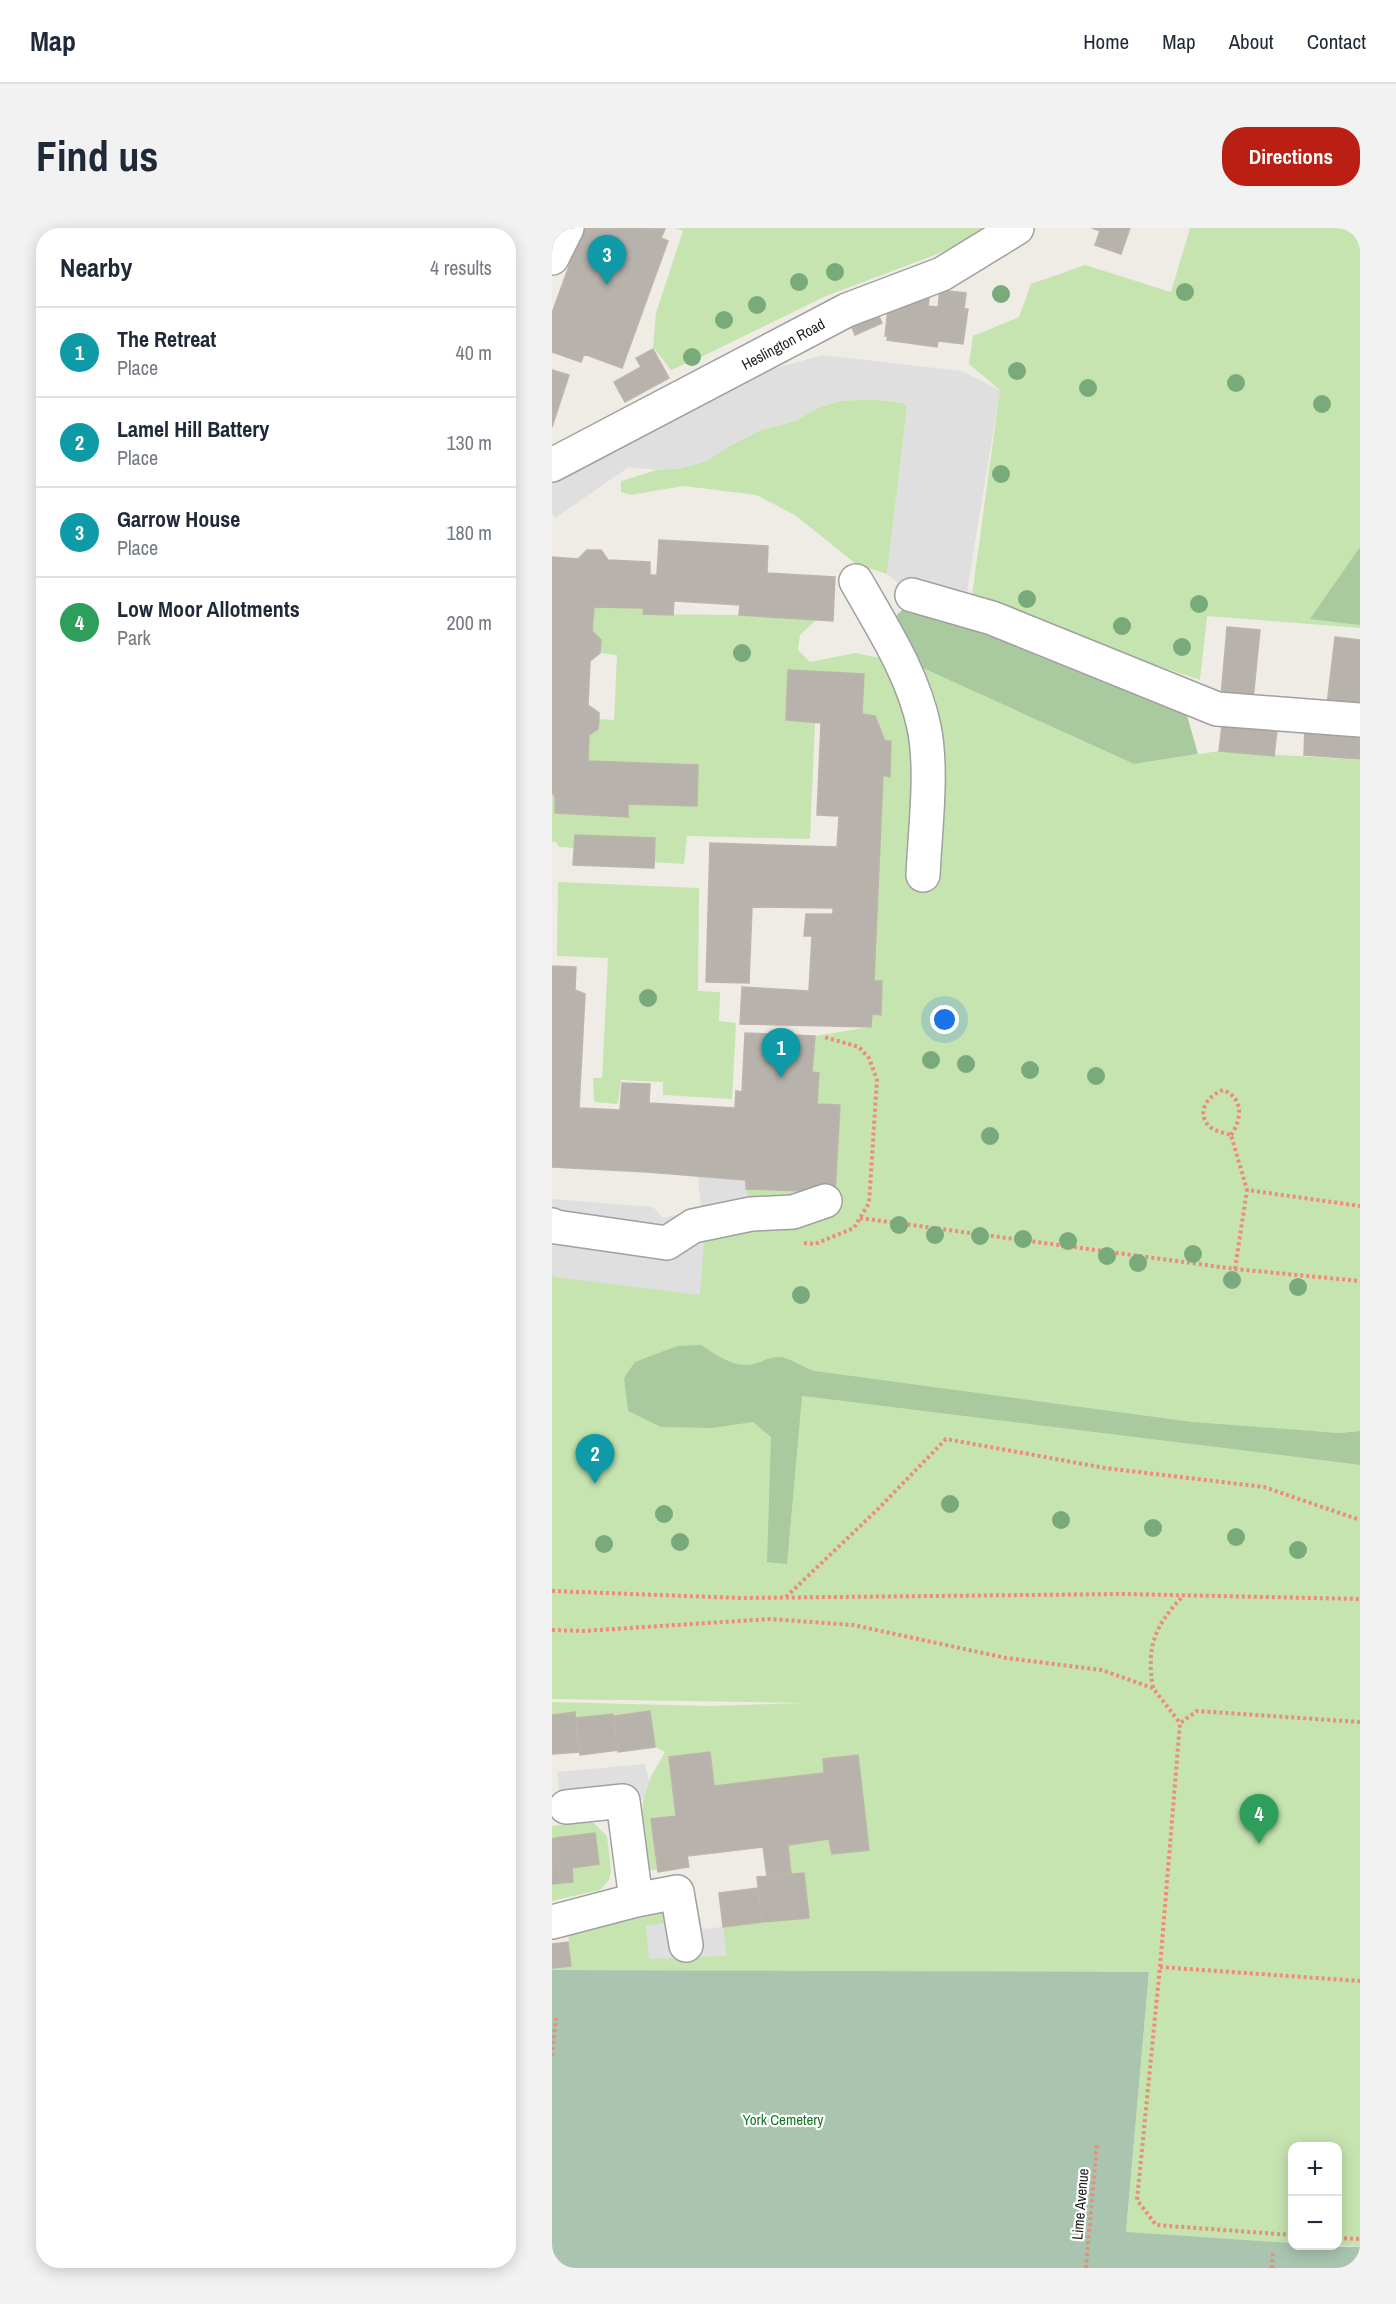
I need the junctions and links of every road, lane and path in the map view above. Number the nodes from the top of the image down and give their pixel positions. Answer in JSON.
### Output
{"nodes":[{"id":1,"x":567,"y":228,"type":"edge"},
{"id":2,"x":1017,"y":228,"type":"edge"},
{"id":3,"x":552,"y":258,"type":"edge"},
{"id":4,"x":552,"y":465,"type":"edge"},
{"id":5,"x":856,"y":581,"type":"dead end"},
{"id":6,"x":912,"y":595,"type":"dead end"},
{"id":7,"x":1360,"y":720,"type":"edge"},
{"id":8,"x":923,"y":875,"type":"dead end"},
{"id":9,"x":1231,"y":1135,"type":"junction"},
{"id":10,"x":1247,"y":1190,"type":"junction"},
{"id":11,"x":825,"y":1201,"type":"dead end"},
{"id":12,"x":1360,"y":1206,"type":"edge"},
{"id":13,"x":860,"y":1218,"type":"dead end"},
{"id":14,"x":552,"y":1225,"type":"edge"},
{"id":15,"x":1235,"y":1269,"type":"junction"},
{"id":16,"x":1360,"y":1281,"type":"edge"},
{"id":17,"x":1360,"y":1520,"type":"edge"},
{"id":18,"x":552,"y":1591,"type":"edge"},
{"id":19,"x":1184,"y":1595,"type":"junction"},
{"id":20,"x":785,"y":1598,"type":"junction"},
{"id":21,"x":1360,"y":1599,"type":"edge"},
{"id":22,"x":552,"y":1630,"type":"edge"},
{"id":23,"x":1153,"y":1688,"type":"junction"},
{"id":24,"x":1360,"y":1722,"type":"edge"},
{"id":25,"x":1180,"y":1723,"type":"junction"},
{"id":26,"x":566,"y":1807,"type":"dead end"},
{"id":27,"x":636,"y":1900,"type":"junction"},
{"id":28,"x":552,"y":1922,"type":"edge"},
{"id":29,"x":686,"y":1944,"type":"dead end"},
{"id":30,"x":1160,"y":1967,"type":"junction"},
{"id":31,"x":1360,"y":1981,"type":"edge"},
{"id":32,"x":556,"y":2018,"type":"dead end"},
{"id":33,"x":552,"y":2056,"type":"edge"},
{"id":34,"x":1097,"y":2143,"type":"dead end"},
{"id":35,"x":1288,"y":2235,"type":"edge"},
{"id":36,"x":1342,"y":2238,"type":"edge"},
{"id":37,"x":1360,"y":2240,"type":"edge"},
{"id":38,"x":1273,"y":2252,"type":"dead end"},
{"id":39,"x":1086,"y":2268,"type":"edge"},
{"id":40,"x":1272,"y":2268,"type":"edge"}],
"edges":[{"from":1,"to":3,"type":"street"},
{"from":2,"to":4,"type":"street","name":"Heslington Road"},
{"from":5,"to":8,"type":"street"},
{"from":6,"to":7,"type":"street"},
{"from":9,"to":9,"type":"path"},
{"from":9,"to":10,"type":"path"},
{"from":10,"to":12,"type":"path"},
{"from":10,"to":15,"type":"path"},
{"from":11,"to":14,"type":"street"},
{"from":13,"to":15,"type":"path"},
{"from":15,"to":16,"type":"path"},
{"from":17,"to":20,"type":"path"},
{"from":18,"to":20,"type":"path"},
{"from":19,"to":20,"type":"path"},
{"from":19,"to":21,"type":"path"},
{"from":19,"to":23,"type":"path"},
{"from":22,"to":23,"type":"path"},
{"from":23,"to":25,"type":"path"},
{"from":24,"to":25,"type":"path"},
{"from":25,"to":30,"type":"path"},
{"from":26,"to":27,"type":"street"},
{"from":27,"to":28,"type":"street"},
{"from":27,"to":29,"type":"street"},
{"from":30,"to":31,"type":"path"},
{"from":30,"to":35,"type":"path"},
{"from":32,"to":33,"type":"path"},
{"from":34,"to":39,"type":"path","name":"Lime Avenue"},
{"from":36,"to":37,"type":"path"},
{"from":38,"to":40,"type":"path"}]}
